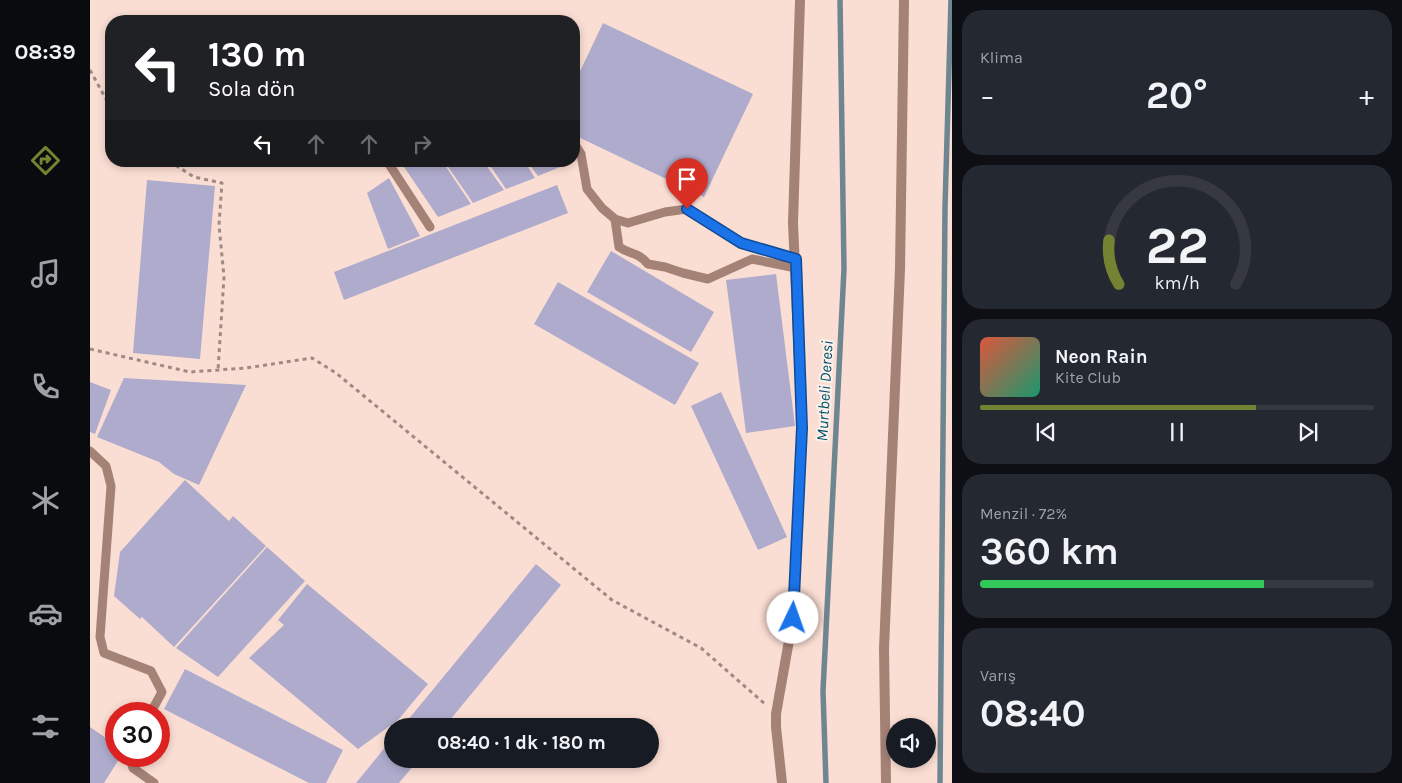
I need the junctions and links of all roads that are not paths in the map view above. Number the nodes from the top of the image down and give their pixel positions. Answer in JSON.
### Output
{"nodes":[{"id":1,"x":800,"y":0,"type":"edge"},
{"id":2,"x":904,"y":0,"type":"edge"},
{"id":3,"x":580,"y":152,"type":"edge"},
{"id":4,"x":391,"y":167,"type":"edge"},
{"id":5,"x":615,"y":219,"type":"junction"},
{"id":6,"x":430,"y":227,"type":"dead end"},
{"id":7,"x":796,"y":264,"type":"junction"},
{"id":8,"x":90,"y":451,"type":"edge"},
{"id":9,"x":157,"y":702,"type":"edge"},
{"id":10,"x":133,"y":767,"type":"edge"},
{"id":11,"x":154,"y":783,"type":"edge"},
{"id":12,"x":782,"y":783,"type":"edge"},
{"id":13,"x":886,"y":783,"type":"edge"}],
"edges":[{"from":1,"to":7,"type":"street"},
{"from":2,"to":13,"type":"street"},
{"from":3,"to":5,"type":"lane"},
{"from":4,"to":6,"type":"lane"},
{"from":5,"to":7,"type":"lane"},
{"from":5,"to":7,"type":"lane"},
{"from":7,"to":12,"type":"street"},
{"from":8,"to":9,"type":"lane"},
{"from":10,"to":11,"type":"lane"}]}
